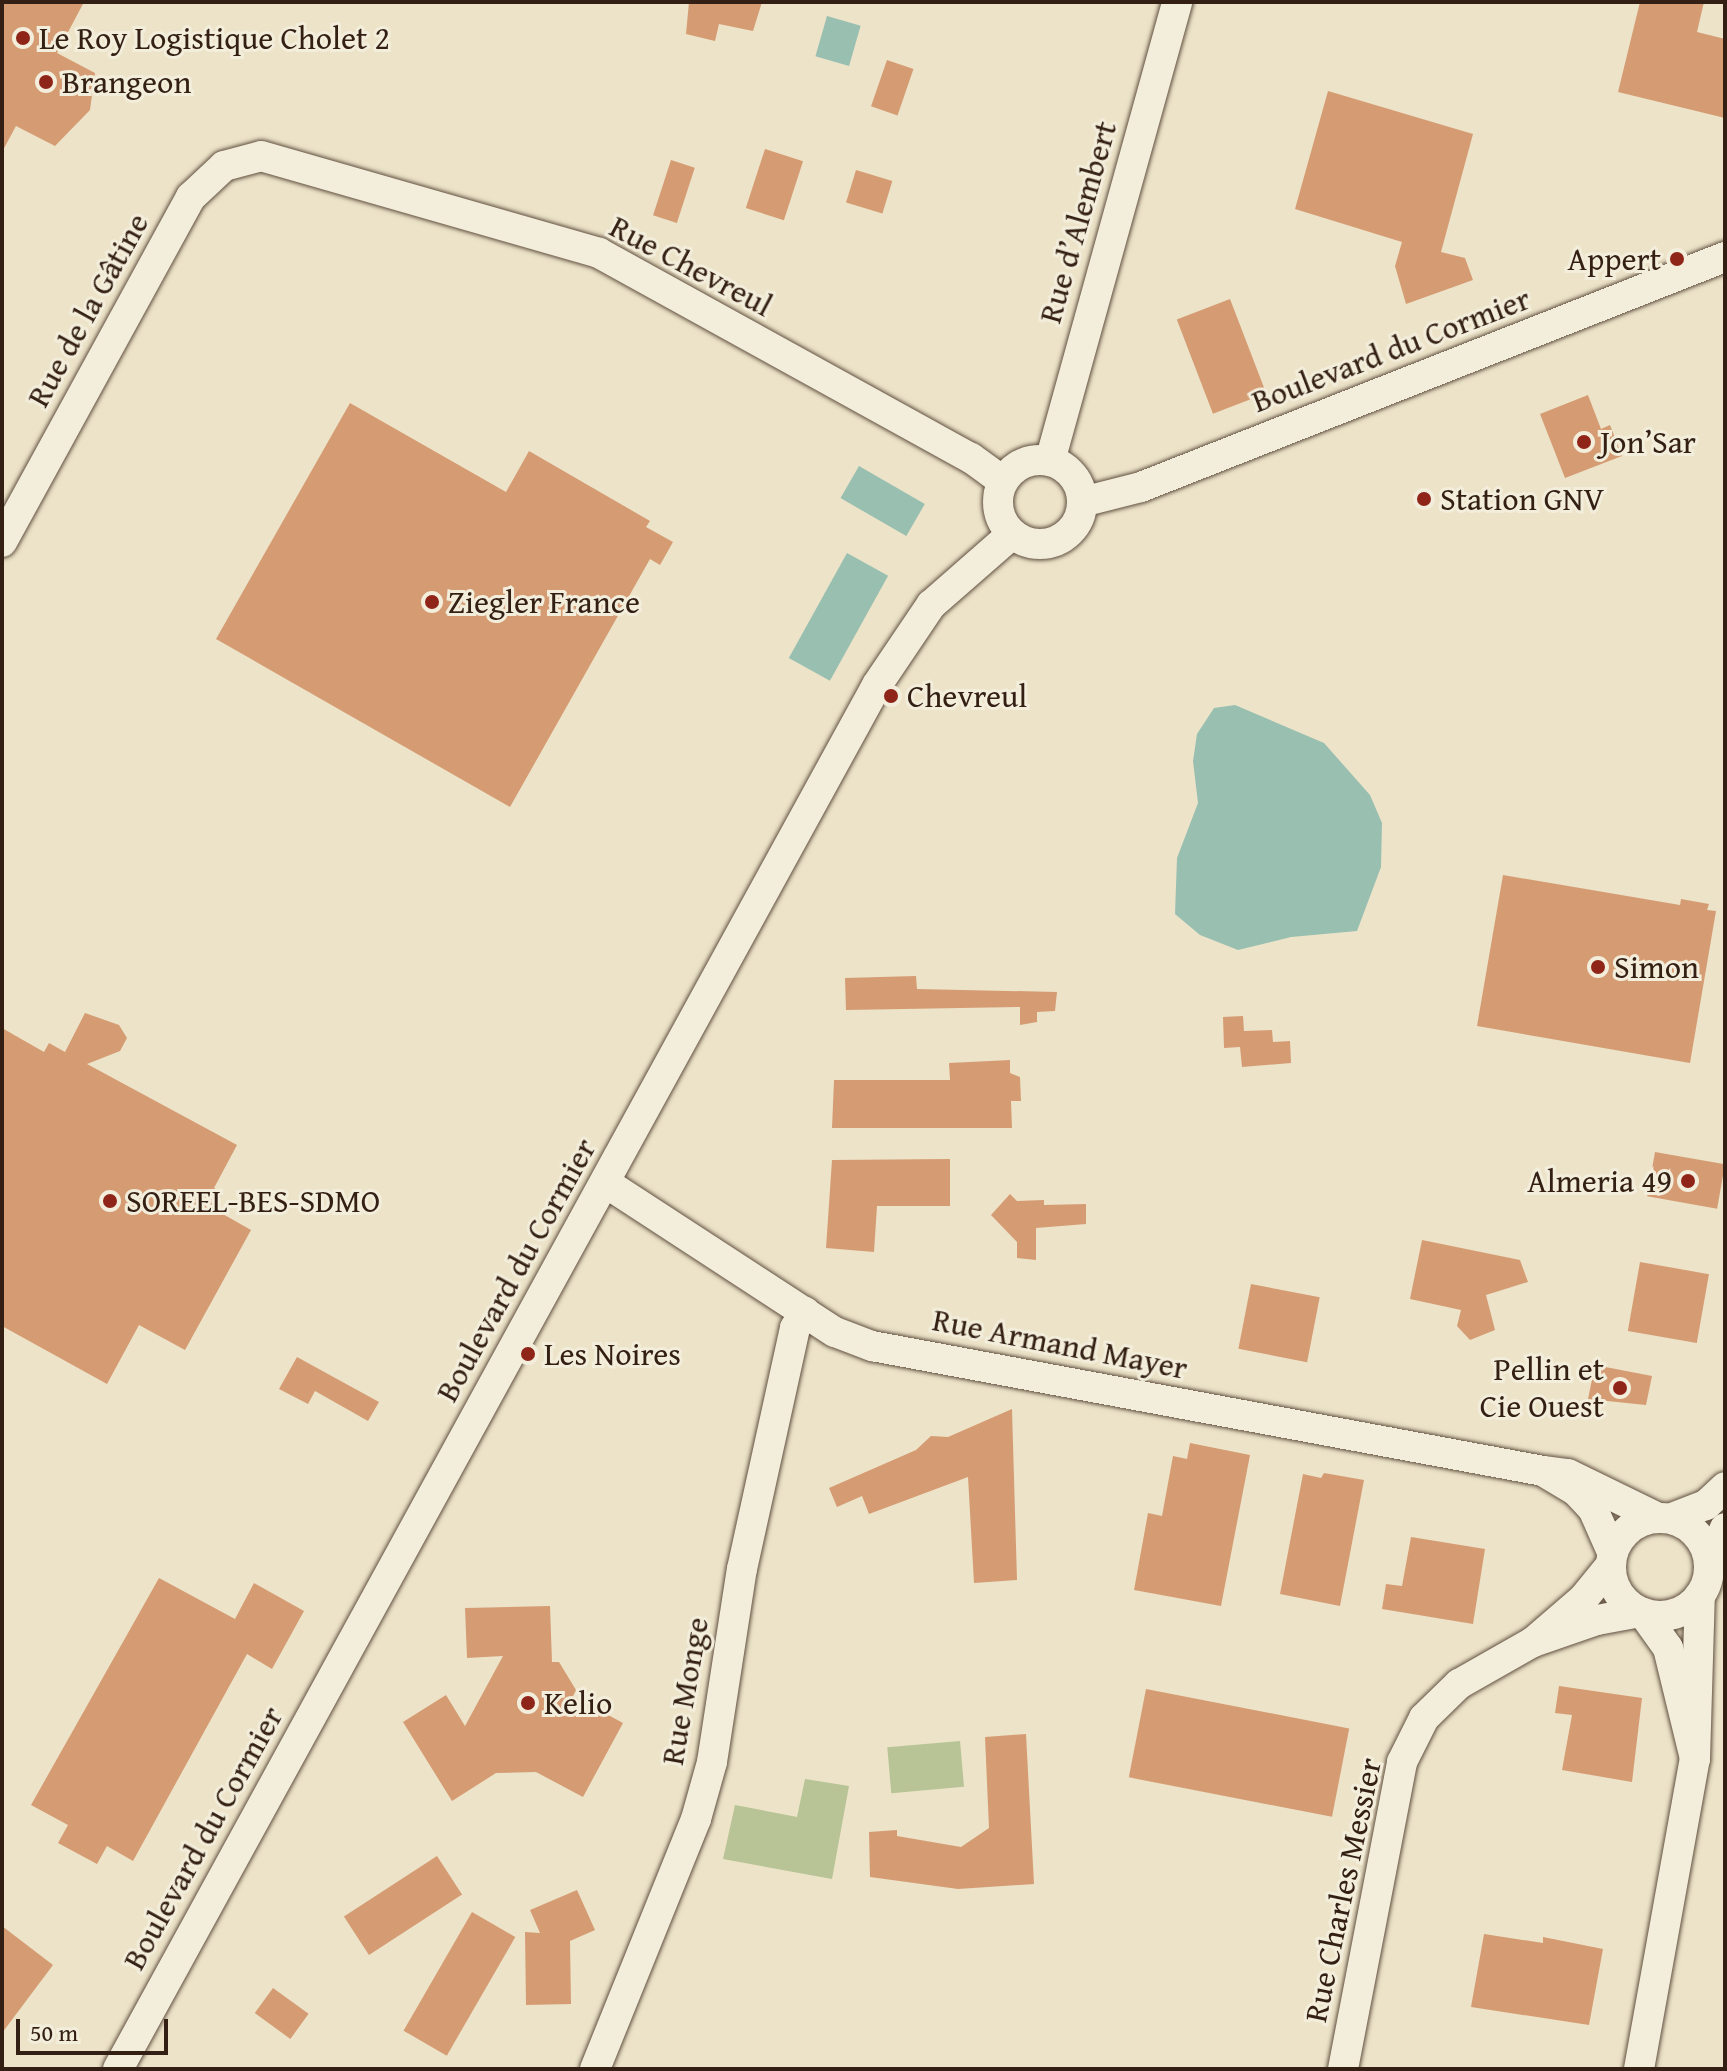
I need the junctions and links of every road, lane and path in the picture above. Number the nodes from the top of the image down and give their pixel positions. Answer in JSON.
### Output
{"nodes":[{"id":1,"x":1177,"y":2,"type":"edge"},
{"id":2,"x":191,"y":197,"type":"joint"},
{"id":3,"x":1725,"y":257,"type":"edge"},
{"id":4,"x":1050,"y":461,"type":"junction"},
{"id":5,"x":1003,"y":481,"type":"junction"},
{"id":6,"x":1082,"y":502,"type":"junction"},
{"id":7,"x":1012,"y":534,"type":"junction"},
{"id":8,"x":2,"y":542,"type":"edge"},
{"id":9,"x":606,"y":1183,"type":"junction"},
{"id":10,"x":805,"y":1312,"type":"junction"},
{"id":11,"x":1543,"y":1471,"type":"junction"},
{"id":12,"x":1725,"y":1487,"type":"edge"},
{"id":13,"x":1664,"y":1518,"type":"junction"},
{"id":14,"x":1725,"y":1528,"type":"edge"},
{"id":15,"x":1611,"y":1559,"type":"junction"},
{"id":16,"x":1709,"y":1565,"type":"junction"},
{"id":17,"x":1700,"y":1595,"type":"junction"},
{"id":18,"x":1641,"y":1613,"type":"junction"},
{"id":19,"x":1533,"y":1642,"type":"junction"},
{"id":20,"x":1695,"y":1759,"type":"junction"},
{"id":21,"x":129,"y":2065,"type":"edge"},
{"id":22,"x":595,"y":2069,"type":"edge"},
{"id":23,"x":1343,"y":2069,"type":"edge"},
{"id":24,"x":1639,"y":2069,"type":"edge"}],
"edges":[{"from":1,"to":4,"type":"street","name":"Rue d’Alembert"},
{"from":2,"to":5,"type":"street","name":"Rue Chevreul"},
{"from":2,"to":8,"type":"street","name":"Rue de la Gâtine"},
{"from":3,"to":6,"type":"street","name":"Boulevard du Cormier"},
{"from":4,"to":5,"type":"street"},
{"from":4,"to":6,"type":"street"},
{"from":5,"to":7,"type":"street"},
{"from":6,"to":7,"type":"street"},
{"from":7,"to":9,"type":"street","name":"Boulevard du Cormier"},
{"from":9,"to":10,"type":"street","name":"Rue Armand Mayer"},
{"from":9,"to":21,"type":"street","name":"Boulevard du Cormier"},
{"from":10,"to":11,"type":"street","name":"Rue Armand Mayer"},
{"from":10,"to":22,"type":"street","name":"Rue Monge"},
{"from":11,"to":13,"type":"street","name":"Rue Armand Mayer"},
{"from":11,"to":15,"type":"street","name":"Rue Armand Mayer"},
{"from":12,"to":13,"type":"street"},
{"from":13,"to":15,"type":"street"},
{"from":13,"to":16,"type":"street"},
{"from":14,"to":16,"type":"street"},
{"from":15,"to":18,"type":"street"},
{"from":15,"to":19,"type":"street","name":"Rue Charles Messier"},
{"from":16,"to":17,"type":"street"},
{"from":17,"to":18,"type":"street"},
{"from":17,"to":20,"type":"street"},
{"from":18,"to":19,"type":"street","name":"Rue Charles Messier"},
{"from":18,"to":20,"type":"street"},
{"from":19,"to":23,"type":"street","name":"Rue Charles Messier"},
{"from":20,"to":24,"type":"street"}]}
